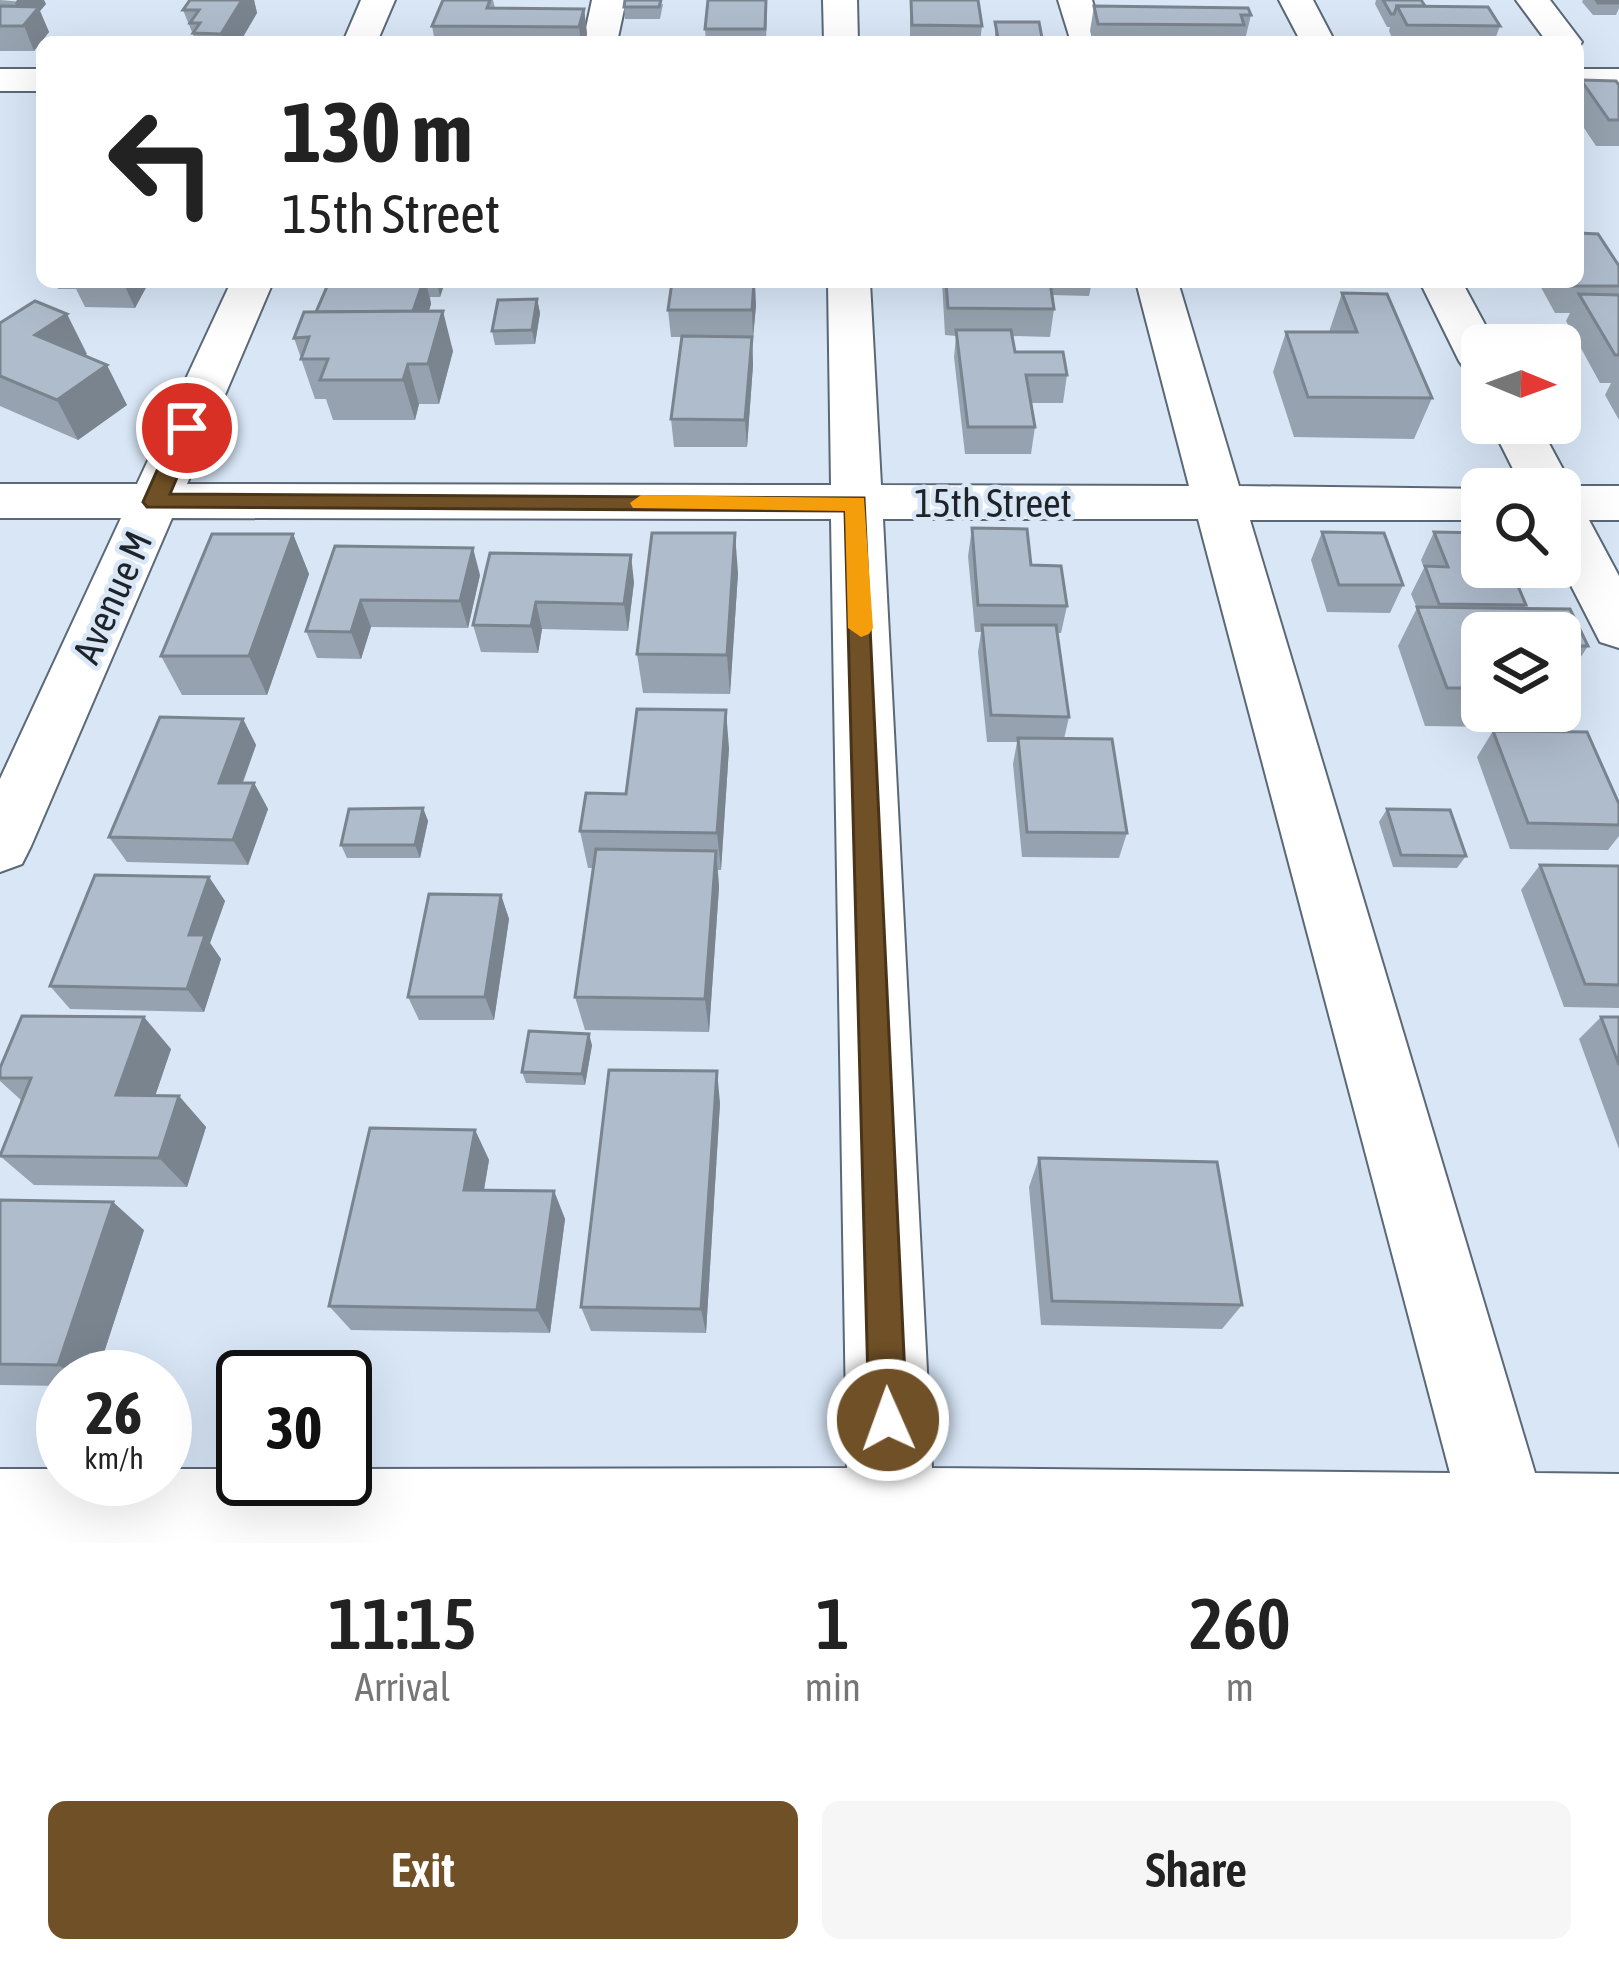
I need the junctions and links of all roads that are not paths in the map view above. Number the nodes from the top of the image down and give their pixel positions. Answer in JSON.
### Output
{"nodes":[{"id":1,"x":378,"y":0,"type":"edge"},
{"id":2,"x":609,"y":0,"type":"edge"},
{"id":3,"x":840,"y":0,"type":"edge"},
{"id":4,"x":1075,"y":0,"type":"edge"},
{"id":5,"x":1296,"y":0,"type":"edge"},
{"id":6,"x":1533,"y":0,"type":"edge"},
{"id":7,"x":362,"y":36,"type":"edge"},
{"id":8,"x":601,"y":36,"type":"edge"},
{"id":9,"x":841,"y":36,"type":"edge"},
{"id":10,"x":1086,"y":36,"type":"edge"},
{"id":11,"x":1315,"y":36,"type":"edge"},
{"id":12,"x":1560,"y":36,"type":"edge"},
{"id":13,"x":0,"y":80,"type":"edge"},
{"id":14,"x":36,"y":80,"type":"edge"},
{"id":15,"x":250,"y":288,"type":"edge"},
{"id":16,"x":849,"y":288,"type":"edge"},
{"id":17,"x":1159,"y":288,"type":"edge"},
{"id":18,"x":1444,"y":288,"type":"edge"},
{"id":19,"x":1463,"y":324,"type":"edge"},
{"id":20,"x":0,"y":501,"type":"edge"},
{"id":21,"x":155,"y":502,"type":"junction"},
{"id":22,"x":856,"y":503,"type":"junction"},
{"id":23,"x":1220,"y":503,"type":"junction"},
{"id":24,"x":1461,"y":503,"type":"edge"},
{"id":25,"x":1581,"y":503,"type":"edge"},
{"id":26,"x":1619,"y":503,"type":"edge"},
{"id":27,"x":1581,"y":554,"type":"edge"},
{"id":28,"x":1619,"y":628,"type":"edge"},
{"id":29,"x":0,"y":845,"type":"edge"},
{"id":30,"x":0,"y":1512,"type":"edge"},
{"id":31,"x":1504,"y":1517,"type":"junction"},
{"id":32,"x":1619,"y":1517,"type":"edge"},
{"id":33,"x":892,"y":1527,"type":"edge"}],
"edges":[{"from":1,"to":7,"type":"street"},
{"from":2,"to":8,"type":"street"},
{"from":3,"to":9,"type":"street"},
{"from":4,"to":10,"type":"street"},
{"from":5,"to":11,"type":"street"},
{"from":6,"to":12,"type":"street"},
{"from":13,"to":14,"type":"street"},
{"from":15,"to":21,"type":"street","name":"Avenue M"},
{"from":16,"to":22,"type":"street"},
{"from":17,"to":23,"type":"street"},
{"from":18,"to":19,"type":"street"},
{"from":20,"to":21,"type":"street","name":"15th Street"},
{"from":21,"to":22,"type":"street","name":"15th Street"},
{"from":21,"to":29,"type":"street","name":"Avenue M"},
{"from":22,"to":23,"type":"street","name":"15th Street"},
{"from":22,"to":33,"type":"street"},
{"from":23,"to":24,"type":"street","name":"15th Street"},
{"from":23,"to":31,"type":"street"},
{"from":25,"to":26,"type":"street"},
{"from":27,"to":28,"type":"street"},
{"from":30,"to":33,"type":"street"},
{"from":31,"to":32,"type":"street"},
{"from":31,"to":33,"type":"street"}]}
